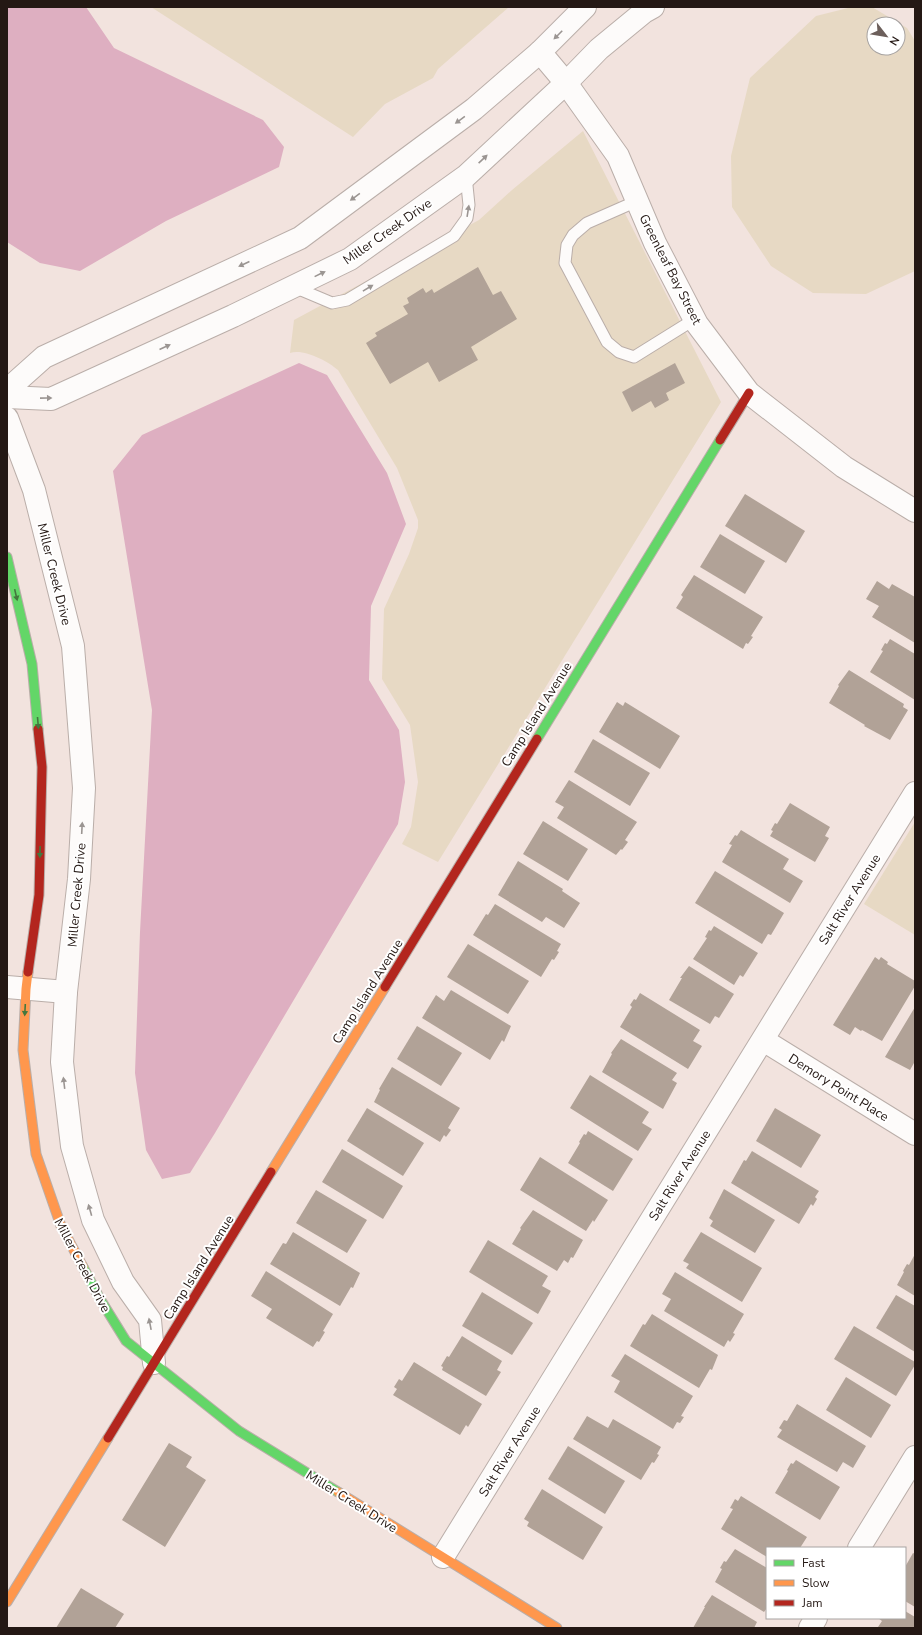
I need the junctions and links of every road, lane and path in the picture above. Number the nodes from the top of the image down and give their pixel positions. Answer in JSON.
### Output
{"nodes":[{"id":1,"x":585,"y":7,"type":"edge"},
{"id":2,"x":653,"y":7,"type":"edge"},
{"id":3,"x":540,"y":52,"type":"junction"},
{"id":4,"x":566,"y":82,"type":"junction"},
{"id":5,"x":466,"y":176,"type":"junction"},
{"id":6,"x":637,"y":201,"type":"junction"},
{"id":7,"x":294,"y":286,"type":"junction"},
{"id":8,"x":695,"y":319,"type":"junction"},
{"id":9,"x":7,"y":390,"type":"edge"},
{"id":10,"x":749,"y":393,"type":"junction"},
{"id":11,"x":7,"y":397,"type":"edge"},
{"id":12,"x":7,"y":418,"type":"edge"},
{"id":13,"x":915,"y":511,"type":"edge"},
{"id":14,"x":7,"y":557,"type":"edge"},
{"id":15,"x":915,"y":793,"type":"edge"},
{"id":16,"x":17,"y":988,"type":"edge"},
{"id":17,"x":66,"y":992,"type":"junction"},
{"id":18,"x":763,"y":1040,"type":"junction"},
{"id":19,"x":915,"y":1134,"type":"edge"},
{"id":20,"x":154,"y":1363,"type":"junction"},
{"id":21,"x":915,"y":1457,"type":"edge"},
{"id":22,"x":860,"y":1547,"type":"edge"},
{"id":23,"x":443,"y":1557,"type":"junction"},
{"id":24,"x":7,"y":1602,"type":"edge"},
{"id":25,"x":815,"y":1619,"type":"edge"},
{"id":26,"x":557,"y":1628,"type":"edge"},
{"id":27,"x":810,"y":1628,"type":"edge"}],
"edges":[{"from":1,"to":3,"type":"street","one_way":true},
{"from":2,"to":4,"type":"street","name":"Miller Creek Drive"},
{"from":3,"to":4,"type":"street","name":"Greenleaf Bay Street"},
{"from":3,"to":9,"type":"street","one_way":true},
{"from":5,"to":4,"type":"street","name":"Miller Creek Drive","one_way":true},
{"from":4,"to":6,"type":"street","name":"Greenleaf Bay Street"},
{"from":7,"to":5,"type":"street","name":"Miller Creek Drive","one_way":true},
{"from":7,"to":5,"type":"lane","one_way":true},
{"from":6,"to":8,"type":"street","name":"Greenleaf Bay Street"},
{"from":6,"to":8,"type":"lane"},
{"from":11,"to":7,"type":"street","name":"Miller Creek Drive","one_way":true},
{"from":8,"to":10,"type":"street","name":"Greenleaf Bay Street"},
{"from":10,"to":13,"type":"street","name":"Greenleaf Bay Street"},
{"from":10,"to":20,"type":"street","name":"Camp Island Avenue"},
{"from":17,"to":12,"type":"street","name":"Miller Creek Drive","one_way":true},
{"from":14,"to":16,"type":"street","name":"Miller Creek Drive","one_way":true},
{"from":15,"to":18,"type":"street","name":"Salt River Avenue"},
{"from":16,"to":17,"type":"street"},
{"from":16,"to":20,"type":"street","name":"Miller Creek Drive","one_way":true},
{"from":20,"to":17,"type":"street","name":"Miller Creek Drive","one_way":true},
{"from":18,"to":19,"type":"street","name":"Demory Point Place"},
{"from":18,"to":23,"type":"street","name":"Salt River Avenue"},
{"from":20,"to":23,"type":"street","name":"Miller Creek Drive"},
{"from":20,"to":24,"type":"street","name":"Camp Island Avenue"},
{"from":21,"to":22,"type":"street"},
{"from":23,"to":26,"type":"street","name":"Miller Creek Drive"},
{"from":25,"to":27,"type":"street"}]}
